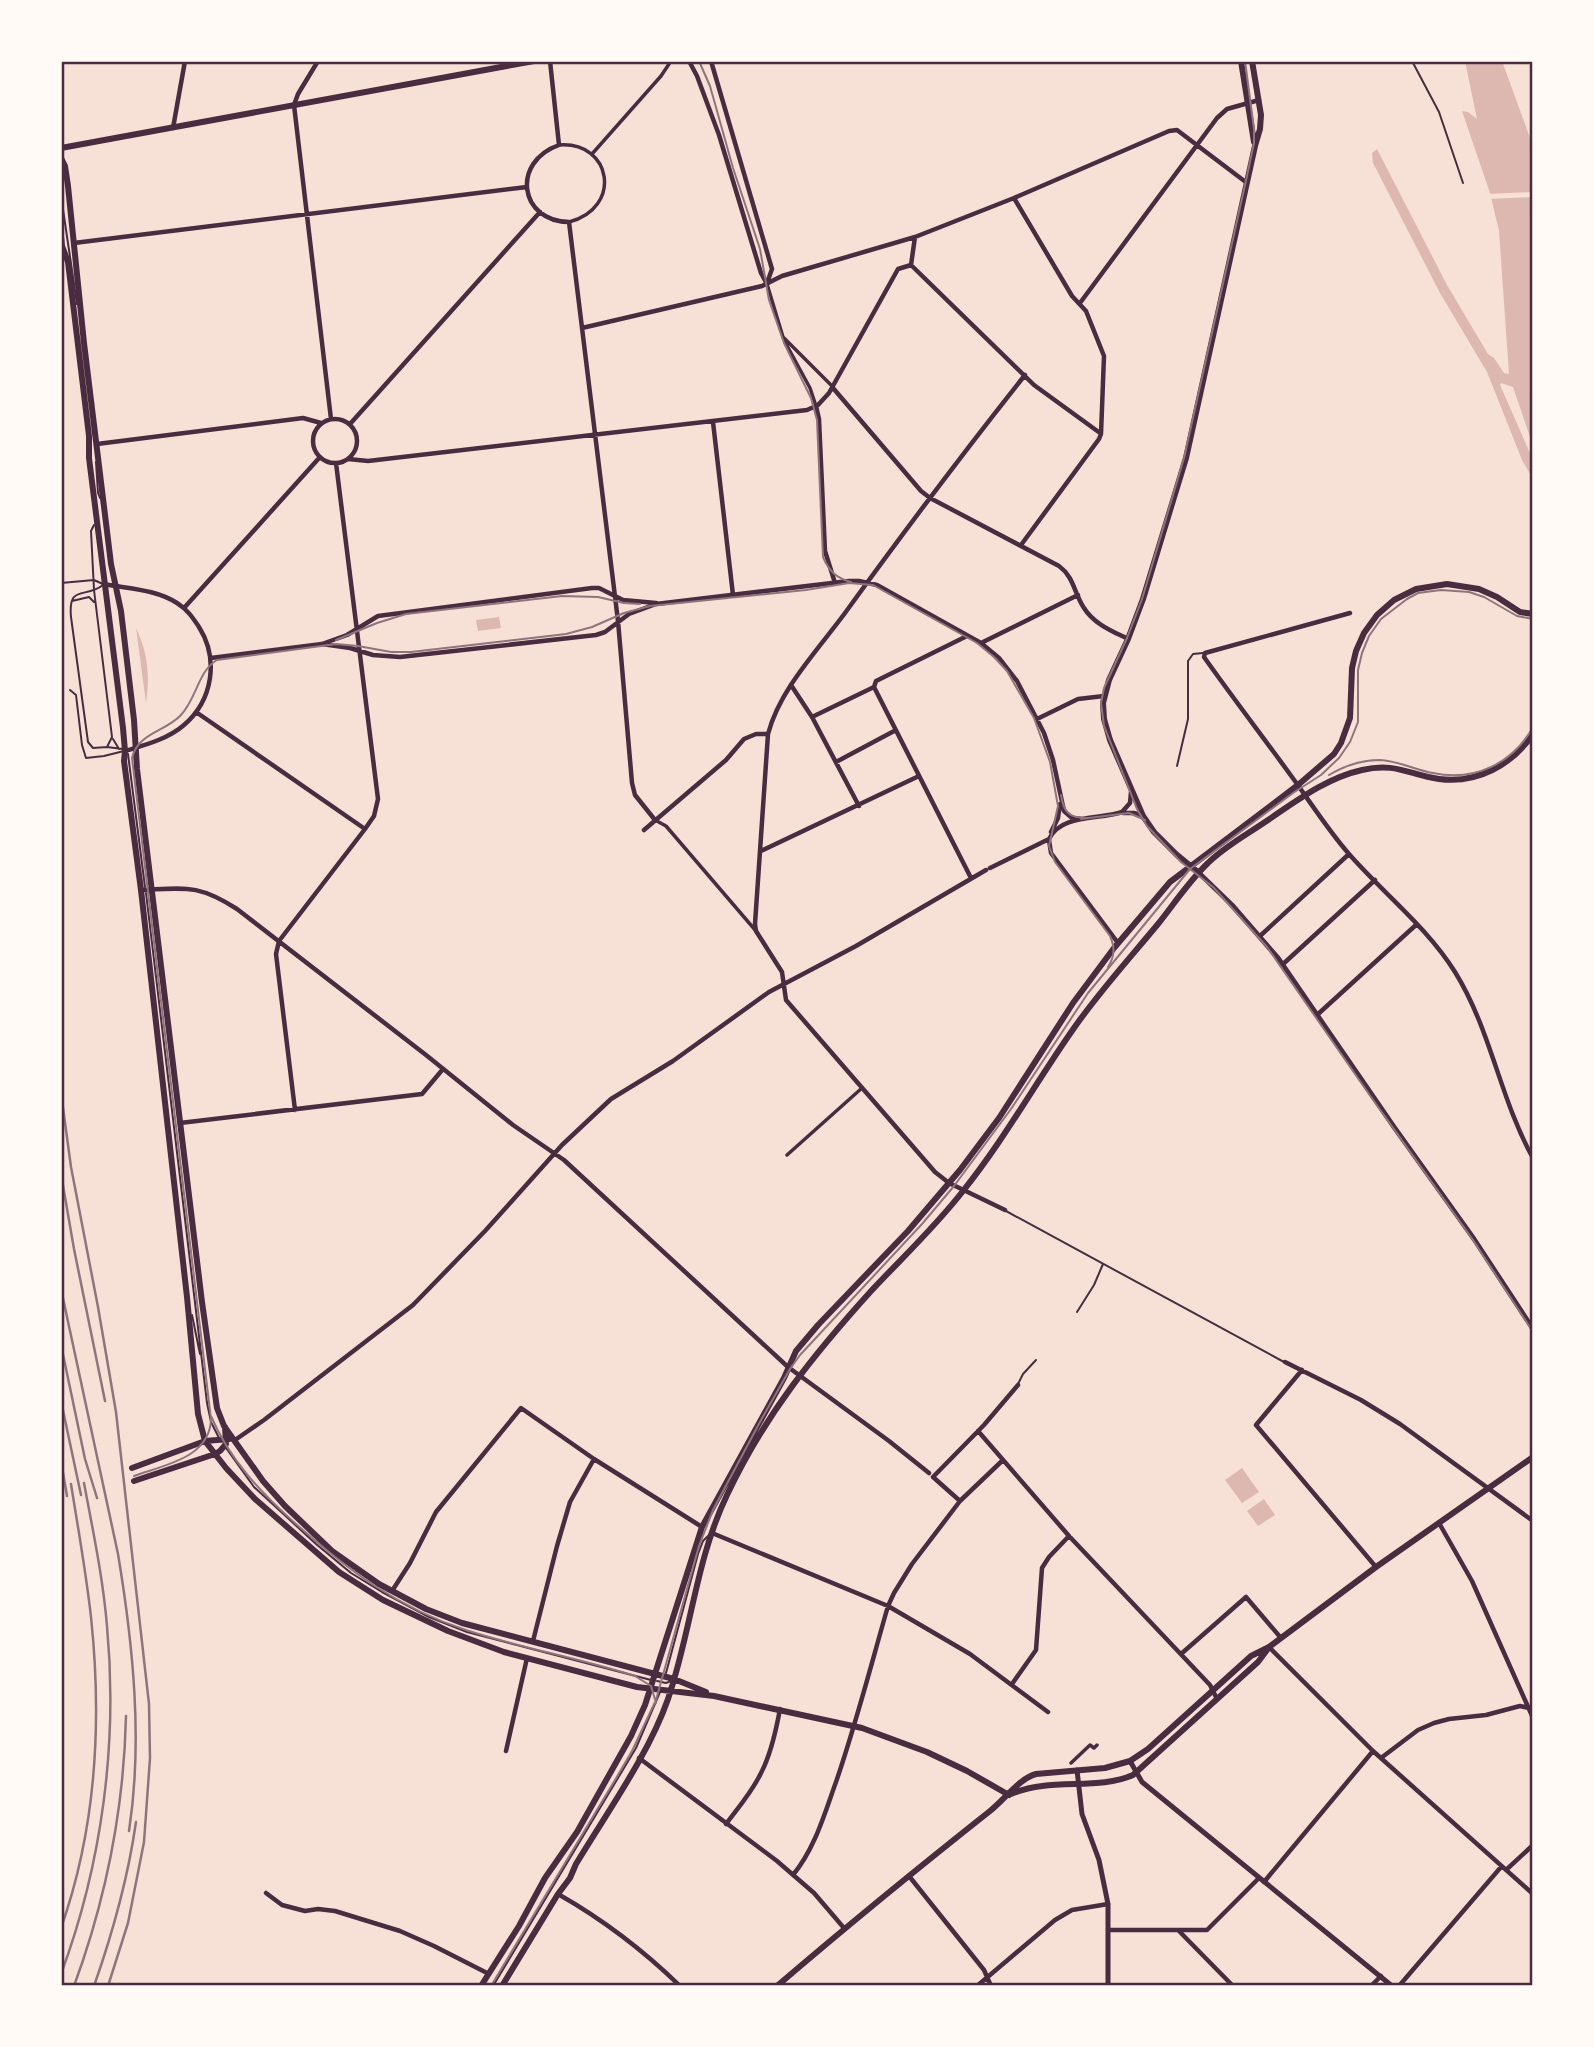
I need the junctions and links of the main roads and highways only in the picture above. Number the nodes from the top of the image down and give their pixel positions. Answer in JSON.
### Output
{"nodes":[{"id":1,"x":534,"y":61,"type":"edge"},
{"id":2,"x":1241,"y":61,"type":"edge"},
{"id":3,"x":1252,"y":61,"type":"edge"},
{"id":4,"x":1255,"y":146,"type":"junction"},
{"id":5,"x":61,"y":148,"type":"edge"},
{"id":6,"x":61,"y":158,"type":"edge"},
{"id":7,"x":61,"y":236,"type":"edge"},
{"id":8,"x":93,"y":445,"type":"junction"},
{"id":9,"x":1533,"y":614,"type":"edge"},
{"id":10,"x":1533,"y":734,"type":"edge"},
{"id":11,"x":1188,"y":866,"type":"junction"},
{"id":12,"x":1199,"y":873,"type":"junction"},
{"id":13,"x":146,"y":890,"type":"junction"},
{"id":14,"x":794,"y":1371,"type":"junction"},
{"id":15,"x":224,"y":1426,"type":"junction"},
{"id":16,"x":235,"y":1440,"type":"junction"},
{"id":17,"x":205,"y":1441,"type":"junction"},
{"id":18,"x":224,"y":1442,"type":"junction"},
{"id":19,"x":215,"y":1454,"type":"junction"},
{"id":20,"x":1533,"y":1457,"type":"edge"},
{"id":21,"x":132,"y":1468,"type":"dead end"},
{"id":22,"x":134,"y":1481,"type":"dead end"},
{"id":23,"x":1269,"y":1647,"type":"junction"},
{"id":24,"x":654,"y":1677,"type":"junction"},
{"id":25,"x":674,"y":1679,"type":"junction"},
{"id":26,"x":663,"y":1683,"type":"junction"},
{"id":27,"x":650,"y":1689,"type":"junction"},
{"id":28,"x":670,"y":1691,"type":"junction"},
{"id":29,"x":714,"y":1696,"type":"junction"},
{"id":30,"x":1009,"y":1795,"type":"junction"},
{"id":31,"x":481,"y":1986,"type":"edge"},
{"id":32,"x":502,"y":1986,"type":"edge"},
{"id":33,"x":777,"y":1986,"type":"edge"}],
"edges":[{"from":1,"to":5,"type":"main road"},
{"from":2,"to":4,"type":"main road"},
{"from":3,"to":4,"type":"main road"},
{"from":4,"to":11,"type":"main road"},
{"from":6,"to":8,"type":"main road"},
{"from":7,"to":8,"type":"main road"},
{"from":8,"to":13,"type":"main road"},
{"from":8,"to":13,"type":"main road"},
{"from":9,"to":11,"type":"main road"},
{"from":10,"to":12,"type":"main road"},
{"from":11,"to":12,"type":"main road"},
{"from":11,"to":14,"type":"main road"},
{"from":12,"to":14,"type":"main road"},
{"from":13,"to":15,"type":"main road"},
{"from":13,"to":17,"type":"main road"},
{"from":14,"to":24,"type":"main road"},
{"from":14,"to":25,"type":"main road"},
{"from":15,"to":16,"type":"main road"},
{"from":15,"to":18,"type":"main road"},
{"from":16,"to":18,"type":"main road"},
{"from":16,"to":24,"type":"main road"},
{"from":17,"to":18,"type":"main road"},
{"from":17,"to":19,"type":"main road"},
{"from":17,"to":21,"type":"main road"},
{"from":18,"to":19,"type":"main road"},
{"from":19,"to":22,"type":"main road"},
{"from":19,"to":27,"type":"main road"},
{"from":20,"to":23,"type":"main road"},
{"from":23,"to":30,"type":"main road"},
{"from":23,"to":30,"type":"main road"},
{"from":24,"to":26,"type":"main road"},
{"from":24,"to":27,"type":"main road"},
{"from":25,"to":26,"type":"main road"},
{"from":25,"to":28,"type":"main road"},
{"from":25,"to":29,"type":"main road"},
{"from":26,"to":27,"type":"main road"},
{"from":26,"to":28,"type":"main road"},
{"from":27,"to":31,"type":"main road"},
{"from":28,"to":29,"type":"main road"},
{"from":28,"to":32,"type":"main road"},
{"from":29,"to":30,"type":"main road"},
{"from":30,"to":33,"type":"main road"}]}
